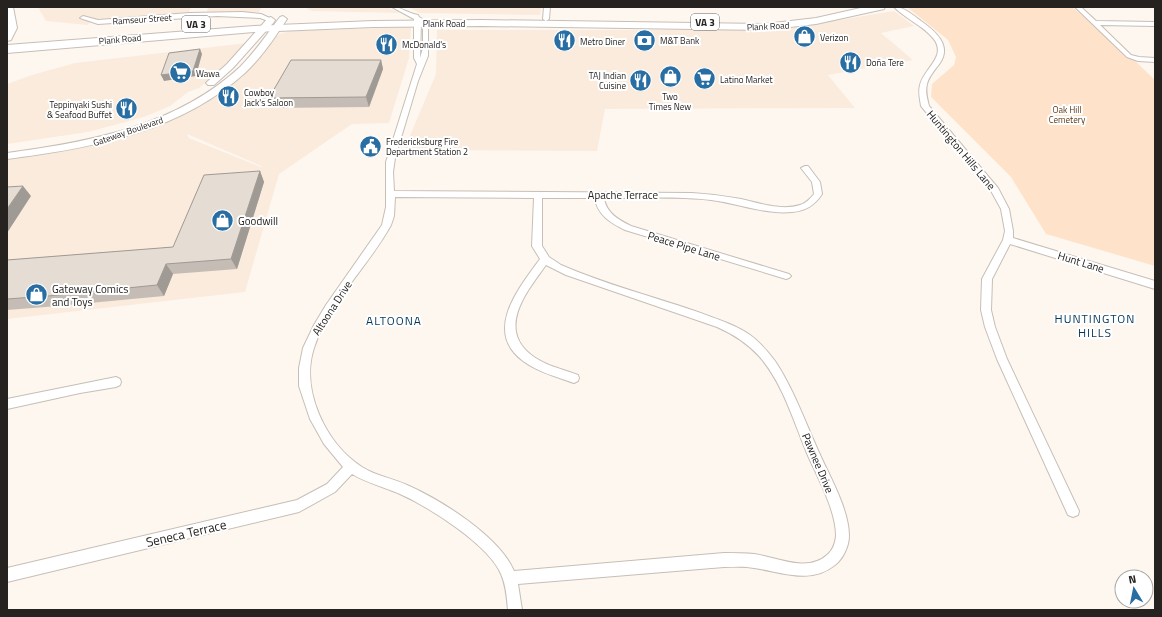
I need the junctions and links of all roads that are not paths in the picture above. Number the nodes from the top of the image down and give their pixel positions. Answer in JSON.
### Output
{"nodes":[{"id":1,"x":8,"y":7,"type":"edge"},
{"id":2,"x":396,"y":7,"type":"edge"},
{"id":3,"x":547,"y":7,"type":"edge"},
{"id":4,"x":853,"y":7,"type":"edge"},
{"id":5,"x":880,"y":7,"type":"edge"},
{"id":6,"x":897,"y":7,"type":"edge"},
{"id":7,"x":1078,"y":7,"type":"edge"},
{"id":8,"x":83,"y":18,"type":"dead end"},
{"id":9,"x":546,"y":19,"type":"junction"},
{"id":10,"x":587,"y":20,"type":"junction"},
{"id":11,"x":626,"y":20,"type":"junction"},
{"id":12,"x":420,"y":21,"type":"junction"},
{"id":13,"x":1094,"y":23,"type":"junction"},
{"id":14,"x":274,"y":24,"type":"junction"},
{"id":15,"x":571,"y":24,"type":"junction"},
{"id":16,"x":1155,"y":24,"type":"edge"},
{"id":17,"x":605,"y":25,"type":"junction"},
{"id":18,"x":130,"y":38,"type":"junction"},
{"id":19,"x":7,"y":39,"type":"edge"},
{"id":20,"x":7,"y":49,"type":"edge"},
{"id":21,"x":14,"y":60,"type":"dead end"},
{"id":22,"x":1155,"y":60,"type":"edge"},
{"id":23,"x":7,"y":148,"type":"edge"},
{"id":24,"x":7,"y":156,"type":"edge"},
{"id":25,"x":805,"y":168,"type":"dead end"},
{"id":26,"x":392,"y":194,"type":"junction"},
{"id":27,"x":538,"y":195,"type":"junction"},
{"id":28,"x":599,"y":195,"type":"junction"},
{"id":29,"x":1008,"y":240,"type":"junction"},
{"id":30,"x":545,"y":259,"type":"junction"},
{"id":31,"x":786,"y":276,"type":"dead end"},
{"id":32,"x":1155,"y":285,"type":"edge"},
{"id":33,"x":574,"y":378,"type":"dead end"},
{"id":34,"x":116,"y":382,"type":"dead end"},
{"id":35,"x":7,"y":404,"type":"edge"},
{"id":36,"x":352,"y":466,"type":"junction"},
{"id":37,"x":1073,"y":511,"type":"dead end"},
{"id":38,"x":7,"y":575,"type":"edge"},
{"id":39,"x":510,"y":578,"type":"junction"},
{"id":40,"x":515,"y":610,"type":"edge"}],
"edges":[{"from":1,"to":19,"type":"highway"},
{"from":2,"to":12,"type":"street"},
{"from":3,"to":9,"type":"street"},
{"from":4,"to":11,"type":"highway","name":"Plank Road","number":"VA 3"},
{"from":5,"to":17,"type":"highway","name":"Plank Road","number":"VA 3"},
{"from":6,"to":29,"type":"street","name":"Huntington Hills Lane"},
{"from":7,"to":13,"type":"street"},
{"from":8,"to":14,"type":"street","name":"Ramseur Street"},
{"from":9,"to":10,"type":"highway","name":"Plank Road","number":"VA 3"},
{"from":9,"to":12,"type":"highway","name":"Plank Road","number":"VA 3"},
{"from":10,"to":11,"type":"highway","name":"Plank Road","number":"VA 3"},
{"from":10,"to":15,"type":"highway"},
{"from":11,"to":17,"type":"highway"},
{"from":12,"to":14,"type":"highway","name":"Plank Road","number":"VA 3"},
{"from":12,"to":15,"type":"highway","name":"Plank Road","number":"VA 3"},
{"from":12,"to":26,"type":"street","name":"Altoona Drive"},
{"from":13,"to":16,"type":"street"},
{"from":13,"to":22,"type":"street"},
{"from":14,"to":18,"type":"highway","name":"Plank Road","number":"VA 3"},
{"from":14,"to":19,"type":"highway","name":"Plank Road","number":"VA 3"},
{"from":14,"to":23,"type":"street","name":"Gateway Boulevard"},
{"from":14,"to":24,"type":"street","name":"Gateway Boulevard"},
{"from":15,"to":17,"type":"highway","name":"Plank Road","number":"VA 3"},
{"from":18,"to":20,"type":"highway","name":"Plank Road","number":"VA 3"},
{"from":18,"to":21,"type":"highway"},
{"from":25,"to":28,"type":"street","name":"Apache Terrace"},
{"from":26,"to":27,"type":"street","name":"Apache Terrace"},
{"from":26,"to":36,"type":"street","name":"Altoona Drive"},
{"from":27,"to":28,"type":"street","name":"Apache Terrace"},
{"from":27,"to":30,"type":"street"},
{"from":28,"to":31,"type":"street","name":"Peace Pipe Lane"},
{"from":29,"to":32,"type":"street","name":"Hunt Lane"},
{"from":29,"to":37,"type":"street","name":"Huntington Hills Lane"},
{"from":30,"to":33,"type":"street"},
{"from":30,"to":39,"type":"street","name":"Pawnee Drive"},
{"from":34,"to":35,"type":"street"},
{"from":36,"to":38,"type":"street","name":"Seneca Terrace"},
{"from":36,"to":39,"type":"street","name":"Altoona Drive"},
{"from":39,"to":40,"type":"street","name":"Altoona Drive"}]}
